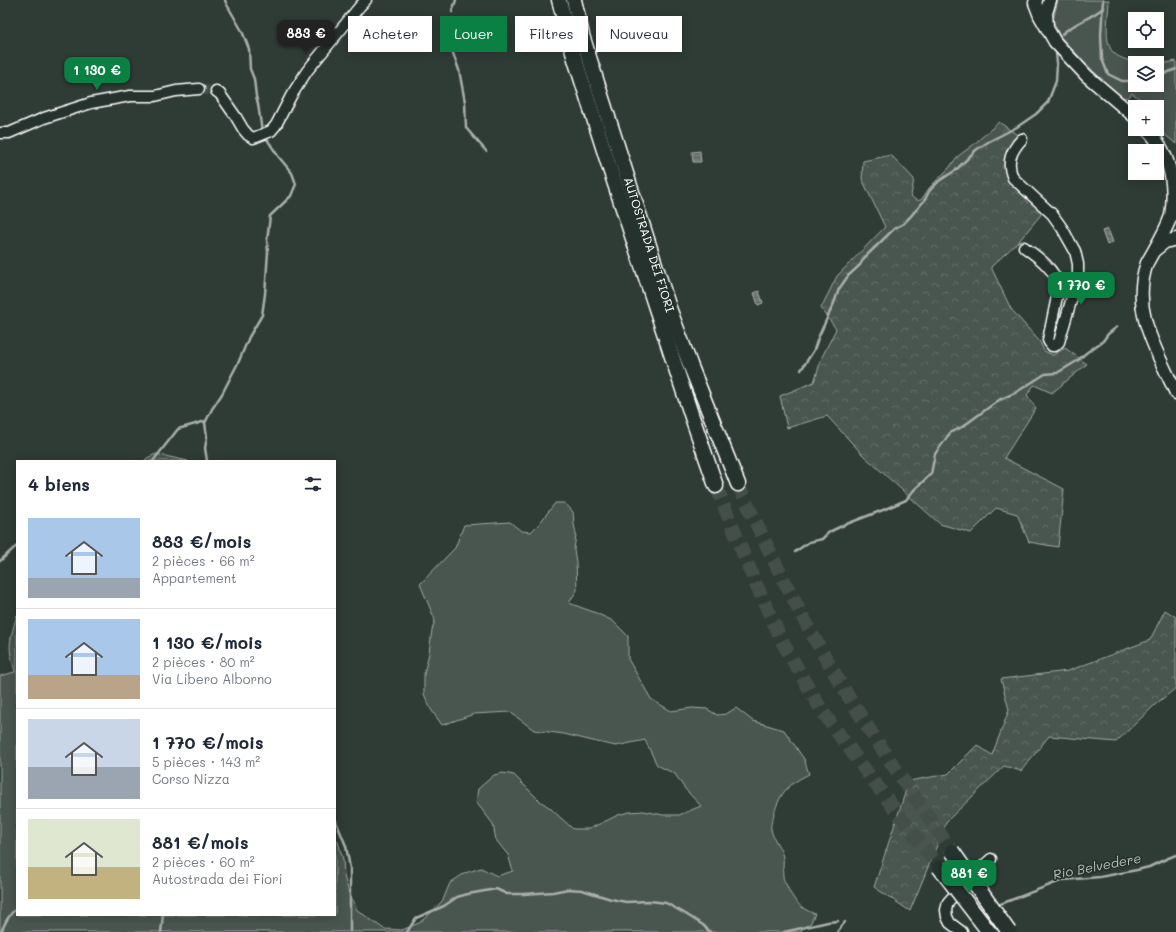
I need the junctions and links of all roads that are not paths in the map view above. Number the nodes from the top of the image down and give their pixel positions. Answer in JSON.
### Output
{"nodes":[{"id":1,"x":366,"y":0,"type":"edge"},
{"id":2,"x":559,"y":0,"type":"edge"},
{"id":3,"x":574,"y":0,"type":"edge"},
{"id":4,"x":1037,"y":0,"type":"edge"},
{"id":5,"x":1049,"y":0,"type":"edge"},
{"id":6,"x":1047,"y":28,"type":"junction"},
{"id":7,"x":199,"y":89,"type":"tunnel mouth"},
{"id":8,"x":216,"y":91,"type":"tunnel mouth"},
{"id":9,"x":1128,"y":111,"type":"edge"},
{"id":10,"x":0,"y":133,"type":"edge"},
{"id":11,"x":1153,"y":136,"type":"edge"},
{"id":12,"x":1022,"y":139,"type":"dead end"},
{"id":13,"x":616,"y":164,"type":"junction"},
{"id":14,"x":1173,"y":166,"type":"edge"},
{"id":15,"x":1174,"y":213,"type":"edge"},
{"id":16,"x":1176,"y":227,"type":"edge"},
{"id":17,"x":1176,"y":239,"type":"edge"},
{"id":18,"x":1024,"y":247,"type":"dead end"},
{"id":19,"x":1152,"y":253,"type":"junction"},
{"id":20,"x":1176,"y":393,"type":"edge"},
{"id":21,"x":738,"y":484,"type":"tunnel mouth"},
{"id":22,"x":716,"y":486,"type":"tunnel mouth"},
{"id":23,"x":952,"y":851,"type":"tunnel mouth"},
{"id":24,"x":991,"y":859,"type":"dead end"},
{"id":25,"x":938,"y":867,"type":"tunnel mouth"},
{"id":26,"x":962,"y":932,"type":"edge"},
{"id":27,"x":989,"y":932,"type":"edge"},
{"id":28,"x":1009,"y":932,"type":"edge"}],
"edges":[{"from":1,"to":8,"type":"street"},
{"from":2,"to":13,"type":"highway","name":"AUTOSTRADA DEI FIORI"},
{"from":3,"to":13,"type":"highway","name":"AUTOSTRADA DEI FIORI"},
{"from":4,"to":5,"type":"main road"},
{"from":4,"to":6,"type":"main road"},
{"from":5,"to":6,"type":"main road"},
{"from":6,"to":9,"type":"main road"},
{"from":7,"to":10,"type":"street"},
{"from":11,"to":14,"type":"main road"},
{"from":12,"to":18,"type":"street"},
{"from":13,"to":21,"type":"highway","name":"AUTOSTRADA DEI FIORI"},
{"from":13,"to":22,"type":"highway","name":"AUTOSTRADA DEI FIORI"},
{"from":14,"to":15,"type":"main road"},
{"from":15,"to":16,"type":"main road"},
{"from":15,"to":19,"type":"main road"},
{"from":17,"to":19,"type":"main road"},
{"from":19,"to":20,"type":"main road"},
{"from":23,"to":28,"type":"highway","bridge":true},
{"from":24,"to":26,"type":"street"},
{"from":25,"to":27,"type":"highway","bridge":true}]}
